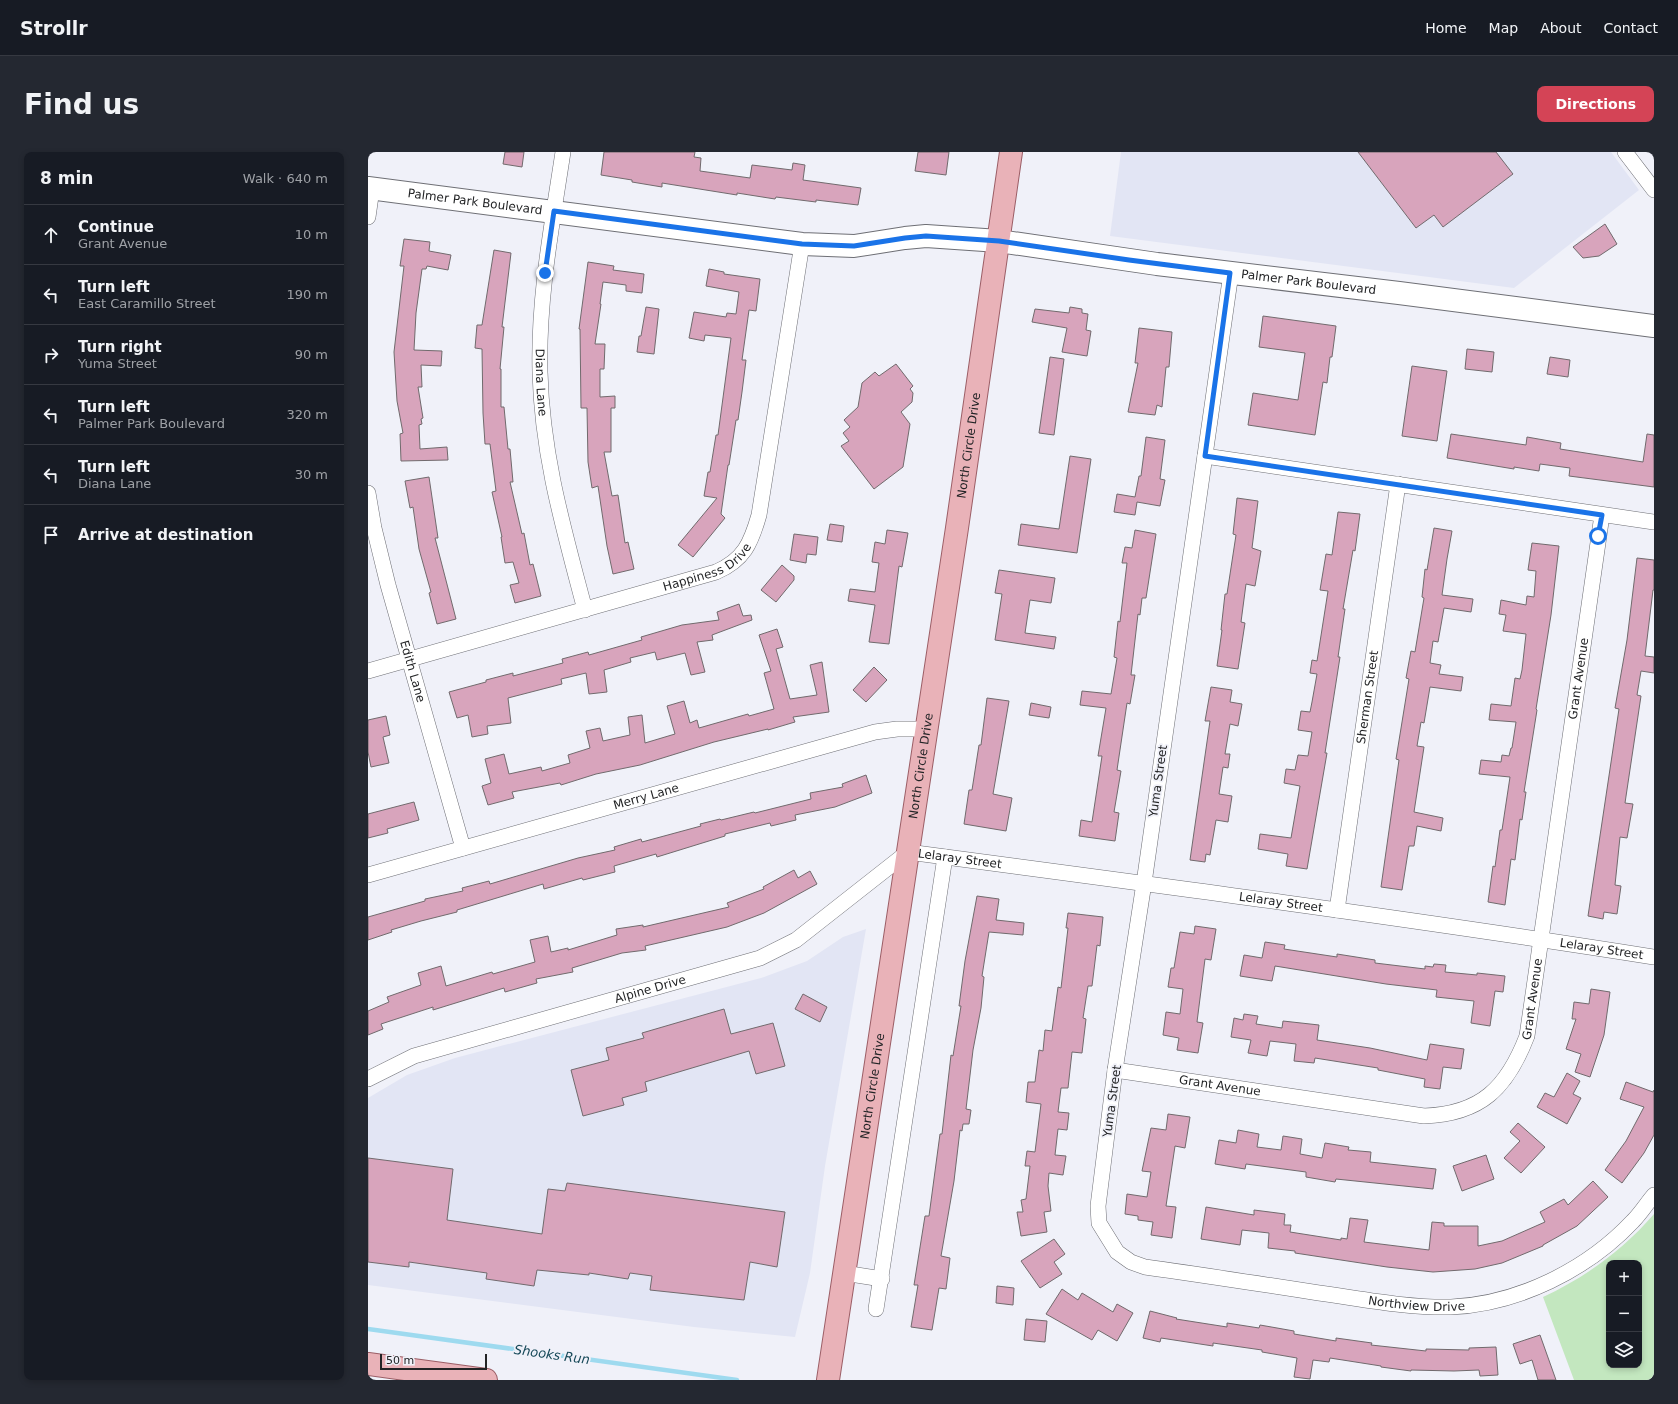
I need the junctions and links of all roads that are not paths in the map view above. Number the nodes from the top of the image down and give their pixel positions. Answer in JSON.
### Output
{"nodes":[{"id":1,"x":563,"y":152,"type":"edge"},
{"id":2,"x":1011,"y":152,"type":"edge"},
{"id":3,"x":1625,"y":152,"type":"edge"},
{"id":4,"x":370,"y":189,"type":"edge"},
{"id":5,"x":1654,"y":190,"type":"edge"},
{"id":6,"x":554,"y":211,"type":"junction"},
{"id":7,"x":368,"y":217,"type":"edge"},
{"id":8,"x":999,"y":241,"type":"junction"},
{"id":9,"x":802,"y":244,"type":"junction"},
{"id":10,"x":1230,"y":273,"type":"junction"},
{"id":11,"x":1654,"y":326,"type":"edge"},
{"id":12,"x":1205,"y":456,"type":"junction"},
{"id":13,"x":1398,"y":484,"type":"junction"},
{"id":14,"x":368,"y":493,"type":"edge"},
{"id":15,"x":1602,"y":515,"type":"junction"},
{"id":16,"x":1654,"y":522,"type":"edge"},
{"id":17,"x":585,"y":610,"type":"junction"},
{"id":18,"x":411,"y":659,"type":"junction"},
{"id":19,"x":368,"y":671,"type":"edge"},
{"id":20,"x":927,"y":729,"type":"junction"},
{"id":21,"x":464,"y":848,"type":"junction"},
{"id":22,"x":908,"y":852,"type":"junction"},
{"id":23,"x":945,"y":857,"type":"junction"},
{"id":24,"x":368,"y":874,"type":"edge"},
{"id":25,"x":1144,"y":883,"type":"junction"},
{"id":26,"x":1338,"y":910,"type":"junction"},
{"id":27,"x":1540,"y":939,"type":"junction"},
{"id":28,"x":1654,"y":957,"type":"edge"},
{"id":29,"x":1115,"y":1070,"type":"junction"},
{"id":30,"x":368,"y":1079,"type":"edge"},
{"id":31,"x":1654,"y":1195,"type":"edge"},
{"id":32,"x":1145,"y":1267,"type":"joint"},
{"id":33,"x":844,"y":1273,"type":"junction"},
{"id":34,"x":882,"y":1279,"type":"junction"},
{"id":35,"x":876,"y":1309,"type":"dead end"},
{"id":36,"x":368,"y":1364,"type":"edge"},
{"id":37,"x":435,"y":1377,"type":"edge"},
{"id":38,"x":486,"y":1380,"type":"edge"},
{"id":39,"x":828,"y":1380,"type":"edge"}],
"edges":[{"from":1,"to":6,"type":"street","name":"Diana Lane"},
{"from":2,"to":8,"type":"main road","name":"North Circle Drive"},
{"from":3,"to":5,"type":"street"},
{"from":4,"to":6,"type":"main road","name":"Palmer Park Boulevard"},
{"from":4,"to":7,"type":"street"},
{"from":6,"to":9,"type":"main road","name":"Palmer Park Boulevard"},
{"from":6,"to":17,"type":"street","name":"Diana Lane"},
{"from":8,"to":9,"type":"main road","name":"Palmer Park Boulevard"},
{"from":8,"to":10,"type":"main road","name":"Palmer Park Boulevard"},
{"from":8,"to":20,"type":"main road","name":"North Circle Drive"},
{"from":9,"to":17,"type":"street","name":"Happiness Drive"},
{"from":10,"to":11,"type":"main road","name":"Palmer Park Boulevard"},
{"from":10,"to":12,"type":"street","name":"Yuma Street"},
{"from":12,"to":13,"type":"street"},
{"from":12,"to":25,"type":"street","name":"Yuma Street"},
{"from":13,"to":15,"type":"street"},
{"from":13,"to":26,"type":"street","name":"Sherman Street"},
{"from":14,"to":18,"type":"street","name":"Edith Lane"},
{"from":15,"to":16,"type":"street"},
{"from":15,"to":27,"type":"street","name":"Grant Avenue"},
{"from":17,"to":18,"type":"street","name":"Happiness Drive"},
{"from":18,"to":19,"type":"street","name":"Happiness Drive"},
{"from":18,"to":21,"type":"street","name":"Edith Lane"},
{"from":20,"to":21,"type":"street","name":"Merry Lane"},
{"from":20,"to":22,"type":"main road","name":"North Circle Drive"},
{"from":21,"to":24,"type":"street","name":"Merry Lane"},
{"from":22,"to":23,"type":"street","name":"Lelaray Street"},
{"from":22,"to":30,"type":"street","name":"Alpine Drive"},
{"from":22,"to":33,"type":"main road","name":"North Circle Drive"},
{"from":23,"to":25,"type":"street","name":"Lelaray Street"},
{"from":23,"to":34,"type":"street"},
{"from":25,"to":26,"type":"street","name":"Lelaray Street"},
{"from":25,"to":29,"type":"street","name":"Yuma Street"},
{"from":26,"to":27,"type":"street","name":"Lelaray Street"},
{"from":27,"to":28,"type":"street","name":"Lelaray Street"},
{"from":27,"to":29,"type":"street","name":"Grant Avenue"},
{"from":29,"to":32,"type":"street","name":"Yuma Street"},
{"from":31,"to":32,"type":"street","name":"Northview Drive"},
{"from":33,"to":34,"type":"street"},
{"from":33,"to":39,"type":"main road","name":"North Circle Drive"},
{"from":34,"to":35,"type":"street"},
{"from":36,"to":37,"type":"main road"},
{"from":37,"to":38,"type":"main road"}]}
